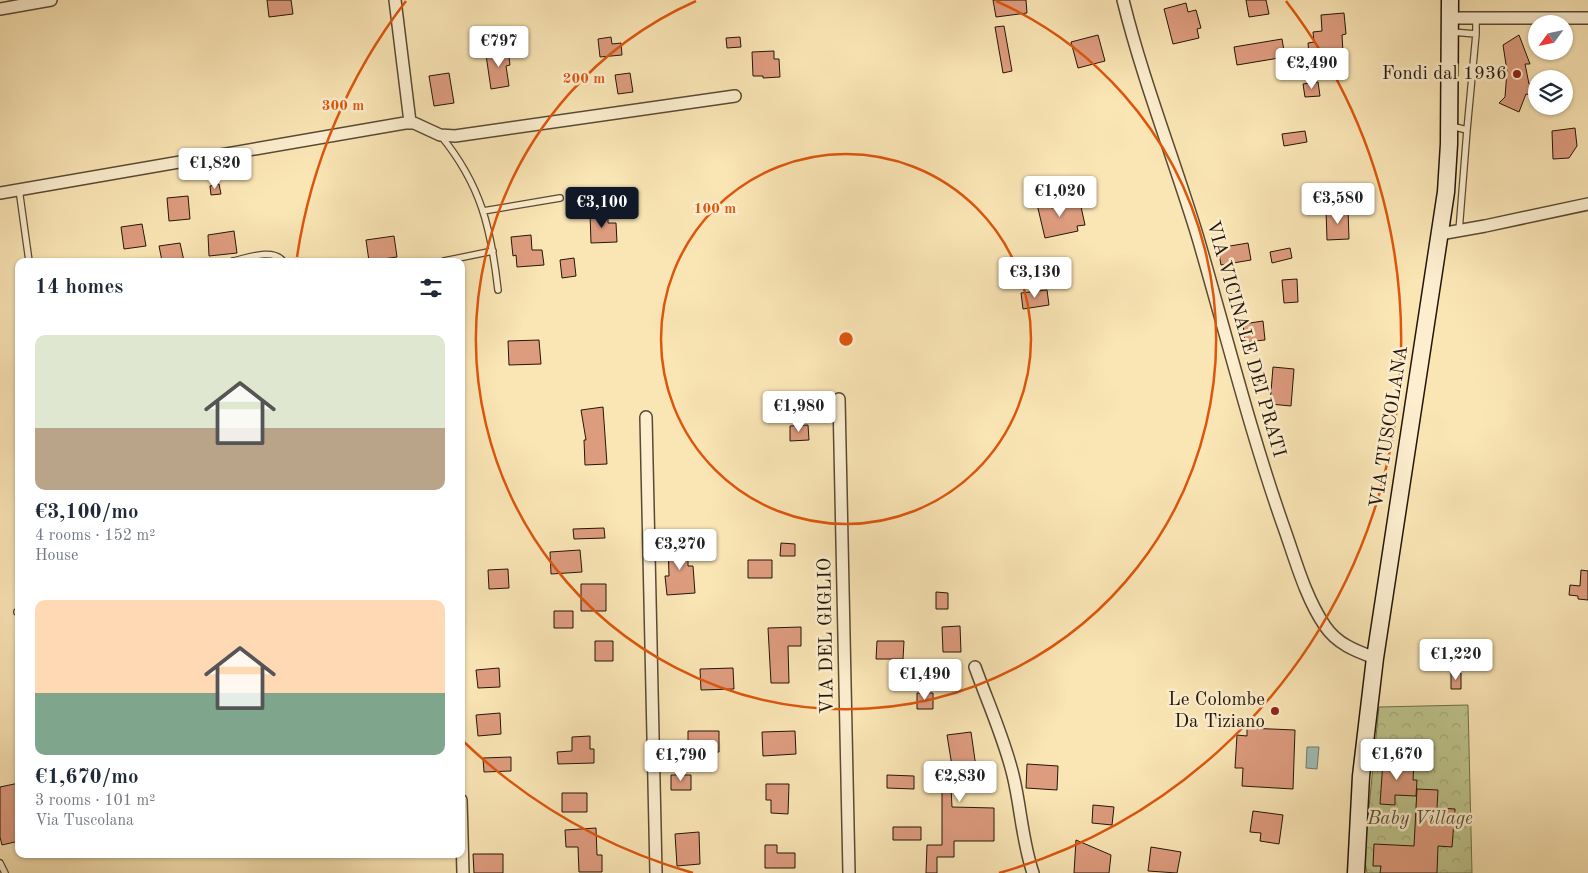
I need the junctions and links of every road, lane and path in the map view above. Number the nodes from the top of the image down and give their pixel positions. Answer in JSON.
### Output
{"nodes":[{"id":1,"x":51,"y":0,"type":"edge"},
{"id":2,"x":395,"y":0,"type":"edge"},
{"id":3,"x":1123,"y":0,"type":"edge"},
{"id":4,"x":1450,"y":0,"type":"edge"},
{"id":5,"x":0,"y":9,"type":"edge"},
{"id":6,"x":1476,"y":18,"type":"junction"},
{"id":7,"x":1588,"y":18,"type":"edge"},
{"id":8,"x":1450,"y":25,"type":"junction"},
{"id":9,"x":1476,"y":34,"type":"junction"},
{"id":10,"x":735,"y":96,"type":"dead end"},
{"id":11,"x":410,"y":122,"type":"junction"},
{"id":12,"x":1449,"y":125,"type":"junction"},
{"id":13,"x":1467,"y":130,"type":"junction"},
{"id":14,"x":440,"y":135,"type":"junction"},
{"id":15,"x":18,"y":190,"type":"junction"},
{"id":16,"x":0,"y":193,"type":"edge"},
{"id":17,"x":560,"y":198,"type":"dead end"},
{"id":18,"x":1588,"y":204,"type":"edge"},
{"id":19,"x":483,"y":211,"type":"junction"},
{"id":20,"x":1459,"y":230,"type":"junction"},
{"id":21,"x":1440,"y":234,"type":"junction"},
{"id":22,"x":493,"y":251,"type":"junction"},
{"id":23,"x":29,"y":258,"type":"edge"},
{"id":24,"x":250,"y":258,"type":"edge"},
{"id":25,"x":281,"y":258,"type":"edge"},
{"id":26,"x":459,"y":258,"type":"edge"},
{"id":27,"x":498,"y":290,"type":"dead end"},
{"id":28,"x":839,"y":399,"type":"dead end"},
{"id":29,"x":646,"y":416,"type":"dead end"},
{"id":30,"x":1375,"y":658,"type":"junction"},
{"id":31,"x":975,"y":667,"type":"dead end"},
{"id":32,"x":463,"y":858,"type":"edge"},
{"id":33,"x":0,"y":863,"type":"edge"},
{"id":34,"x":1358,"y":869,"type":"edge"},
{"id":35,"x":5,"y":873,"type":"edge"},
{"id":36,"x":463,"y":873,"type":"edge"},
{"id":37,"x":656,"y":873,"type":"edge"},
{"id":38,"x":849,"y":873,"type":"edge"},
{"id":39,"x":1033,"y":873,"type":"edge"}],
"edges":[{"from":1,"to":5,"type":"street"},
{"from":2,"to":11,"type":"street"},
{"from":3,"to":30,"type":"street","name":"VIA VICINALE DEI PRATI"},
{"from":4,"to":8,"type":"main road","name":"VIA TUSCOLANA"},
{"from":6,"to":7,"type":"street"},
{"from":6,"to":8,"type":"street"},
{"from":6,"to":9,"type":"lane"},
{"from":8,"to":9,"type":"lane"},
{"from":8,"to":12,"type":"main road","name":"VIA TUSCOLANA"},
{"from":9,"to":13,"type":"lane"},
{"from":10,"to":14,"type":"street"},
{"from":11,"to":14,"type":"street"},
{"from":11,"to":15,"type":"street"},
{"from":12,"to":13,"type":"lane"},
{"from":12,"to":21,"type":"main road","name":"VIA TUSCOLANA"},
{"from":13,"to":20,"type":"lane"},
{"from":14,"to":19,"type":"lane"},
{"from":15,"to":16,"type":"street"},
{"from":15,"to":23,"type":"lane"},
{"from":17,"to":19,"type":"lane"},
{"from":18,"to":20,"type":"street"},
{"from":19,"to":22,"type":"lane"},
{"from":20,"to":21,"type":"street"},
{"from":21,"to":30,"type":"main road","name":"VIA TUSCOLANA"},
{"from":22,"to":26,"type":"lane"},
{"from":22,"to":27,"type":"lane"},
{"from":24,"to":25,"type":"lane"},
{"from":28,"to":38,"type":"street","name":"VIA DEL GIGLIO"},
{"from":29,"to":37,"type":"street"},
{"from":30,"to":34,"type":"main road","name":"VIA TUSCOLANA"},
{"from":31,"to":39,"type":"street"},
{"from":32,"to":36,"type":"street"},
{"from":33,"to":35,"type":"lane"}]}
